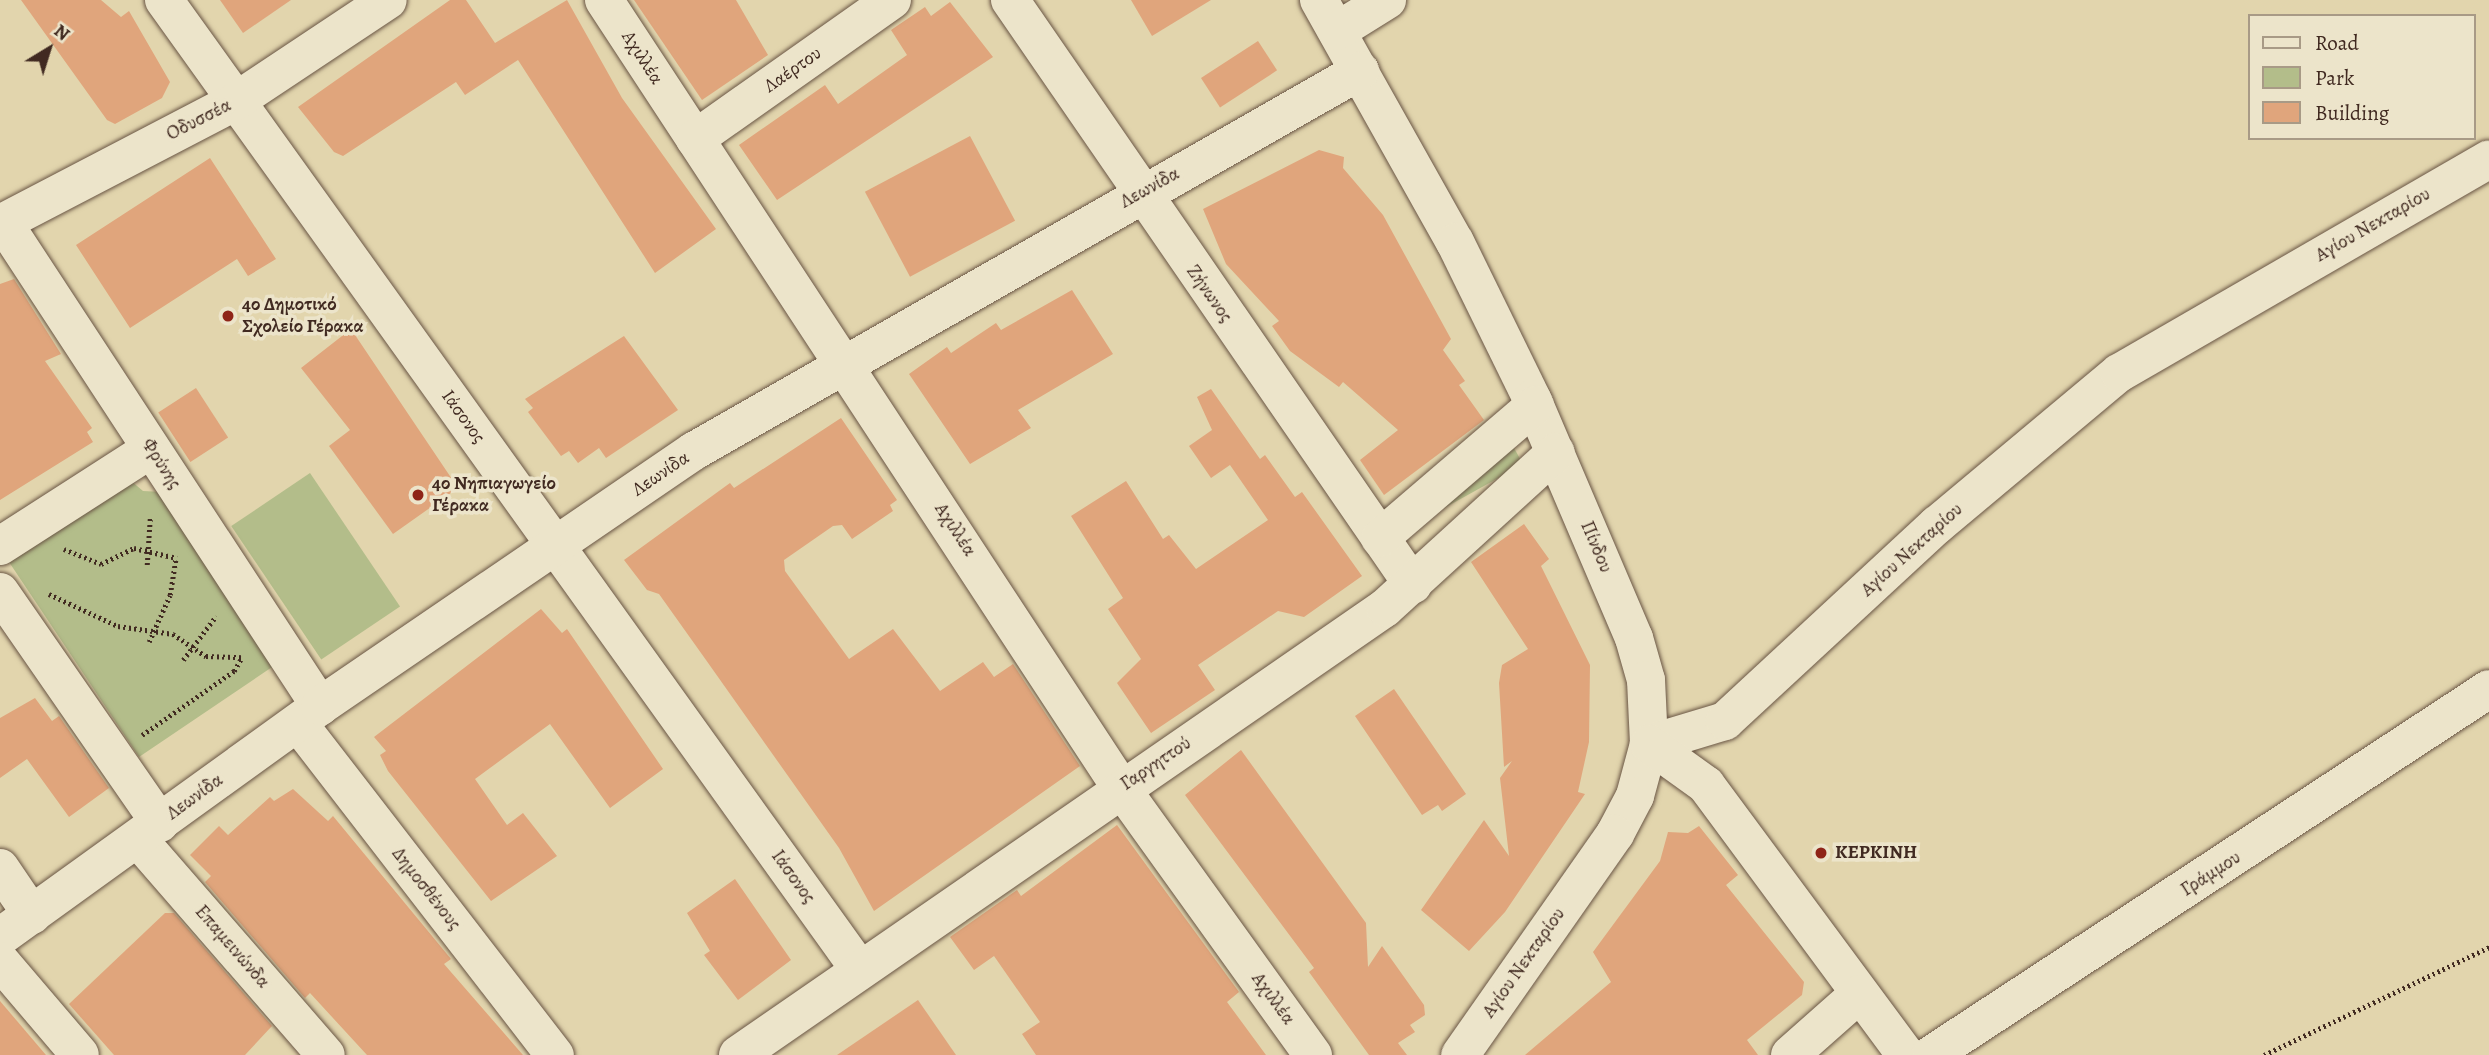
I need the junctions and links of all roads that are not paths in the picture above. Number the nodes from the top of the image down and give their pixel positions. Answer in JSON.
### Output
{"nodes":[{"id":1,"x":164,"y":0,"type":"edge"},
{"id":2,"x":388,"y":0,"type":"edge"},
{"id":3,"x":604,"y":0,"type":"edge"},
{"id":4,"x":892,"y":0,"type":"edge"},
{"id":5,"x":1010,"y":0,"type":"edge"},
{"id":6,"x":1387,"y":0,"type":"edge"},
{"id":7,"x":1328,"y":16,"type":"edge"},
{"id":8,"x":1360,"y":71,"type":"junction"},
{"id":9,"x":236,"y":101,"type":"junction"},
{"id":10,"x":695,"y":139,"type":"junction"},
{"id":11,"x":2489,"y":159,"type":"edge"},
{"id":12,"x":1139,"y":194,"type":"junction"},
{"id":13,"x":1,"y":223,"type":"edge"},
{"id":14,"x":847,"y":362,"type":"junction"},
{"id":15,"x":1535,"y":405,"type":"junction"},
{"id":16,"x":151,"y":449,"type":"junction"},
{"id":17,"x":1556,"y":452,"type":"junction"},
{"id":18,"x":1380,"y":538,"type":"junction"},
{"id":19,"x":555,"y":545,"type":"junction"},
{"id":20,"x":0,"y":546,"type":"edge"},
{"id":21,"x":1413,"y":585,"type":"junction"},
{"id":22,"x":0,"y":592,"type":"edge"},
{"id":23,"x":2489,"y":689,"type":"edge"},
{"id":24,"x":309,"y":714,"type":"junction"},
{"id":25,"x":1649,"y":744,"type":"junction"},
{"id":26,"x":1121,"y":788,"type":"junction"},
{"id":27,"x":149,"y":831,"type":"junction"},
{"id":28,"x":0,"y":868,"type":"edge"},
{"id":29,"x":32,"y":915,"type":"junction"},
{"id":30,"x":0,"y":937,"type":"edge"},
{"id":31,"x":0,"y":961,"type":"edge"},
{"id":32,"x":860,"y":970,"type":"junction"},
{"id":33,"x":1859,"y":993,"type":"junction"},
{"id":34,"x":80,"y":1055,"type":"edge"},
{"id":35,"x":326,"y":1055,"type":"edge"},
{"id":36,"x":555,"y":1055,"type":"edge"},
{"id":37,"x":738,"y":1055,"type":"edge"},
{"id":38,"x":1313,"y":1055,"type":"edge"},
{"id":39,"x":1460,"y":1055,"type":"edge"},
{"id":40,"x":1790,"y":1055,"type":"edge"},
{"id":41,"x":1906,"y":1055,"type":"edge"},
{"id":42,"x":1931,"y":1055,"type":"edge"}],
"edges":[{"from":1,"to":9,"type":"street","name":"Ιάσονος"},
{"from":2,"to":9,"type":"street","name":"Οδυσσέα"},
{"from":3,"to":10,"type":"street","name":"Αχιλλέα"},
{"from":4,"to":10,"type":"street","name":"Λαέρτου"},
{"from":5,"to":12,"type":"street","name":"Ζήνωνος"},
{"from":6,"to":7,"type":"street"},
{"from":7,"to":8,"type":"street","name":"Πίνδου"},
{"from":8,"to":12,"type":"street","name":"Λεωνίδα"},
{"from":8,"to":15,"type":"street","name":"Πίνδου"},
{"from":9,"to":13,"type":"street","name":"Οδυσσέα"},
{"from":9,"to":19,"type":"street","name":"Ιάσονος"},
{"from":10,"to":14,"type":"street","name":"Αχιλλέα"},
{"from":11,"to":25,"type":"street","name":"Αγίου Νεκταρίου"},
{"from":12,"to":14,"type":"street","name":"Λεωνίδα"},
{"from":12,"to":18,"type":"street","name":"Ζήνωνος"},
{"from":13,"to":16,"type":"street","name":"Φρύνης"},
{"from":14,"to":19,"type":"street","name":"Λεωνίδα"},
{"from":14,"to":26,"type":"street","name":"Αχιλλέα"},
{"from":15,"to":17,"type":"street","name":"Πίνδου"},
{"from":15,"to":18,"type":"street"},
{"from":16,"to":20,"type":"street"},
{"from":16,"to":24,"type":"street","name":"Φρύνης"},
{"from":17,"to":21,"type":"street","name":"Γαργηττού"},
{"from":17,"to":25,"type":"street","name":"Πίνδου"},
{"from":18,"to":21,"type":"street","name":"Ζήνωνος"},
{"from":19,"to":24,"type":"street","name":"Λεωνίδα"},
{"from":19,"to":32,"type":"street","name":"Ιάσονος"},
{"from":21,"to":26,"type":"street","name":"Γαργηττού"},
{"from":22,"to":27,"type":"street","name":"Επαμεινώνδα"},
{"from":23,"to":42,"type":"street","name":"Γράμμου"},
{"from":24,"to":27,"type":"street","name":"Λεωνίδα"},
{"from":24,"to":36,"type":"street","name":"Δημοσθένους"},
{"from":25,"to":33,"type":"street"},
{"from":25,"to":39,"type":"street","name":"Αγίου Νεκταρίου"},
{"from":26,"to":32,"type":"street","name":"Γαργηττού"},
{"from":26,"to":38,"type":"street","name":"Αχιλλέα"},
{"from":27,"to":29,"type":"street","name":"Λεωνίδα"},
{"from":27,"to":35,"type":"street","name":"Επαμεινώνδα"},
{"from":28,"to":29,"type":"street"},
{"from":29,"to":30,"type":"street","name":"Λεωνίδα"},
{"from":31,"to":34,"type":"street"},
{"from":32,"to":37,"type":"street","name":"Γαργηττού"},
{"from":33,"to":40,"type":"street"},
{"from":33,"to":41,"type":"street"}]}
